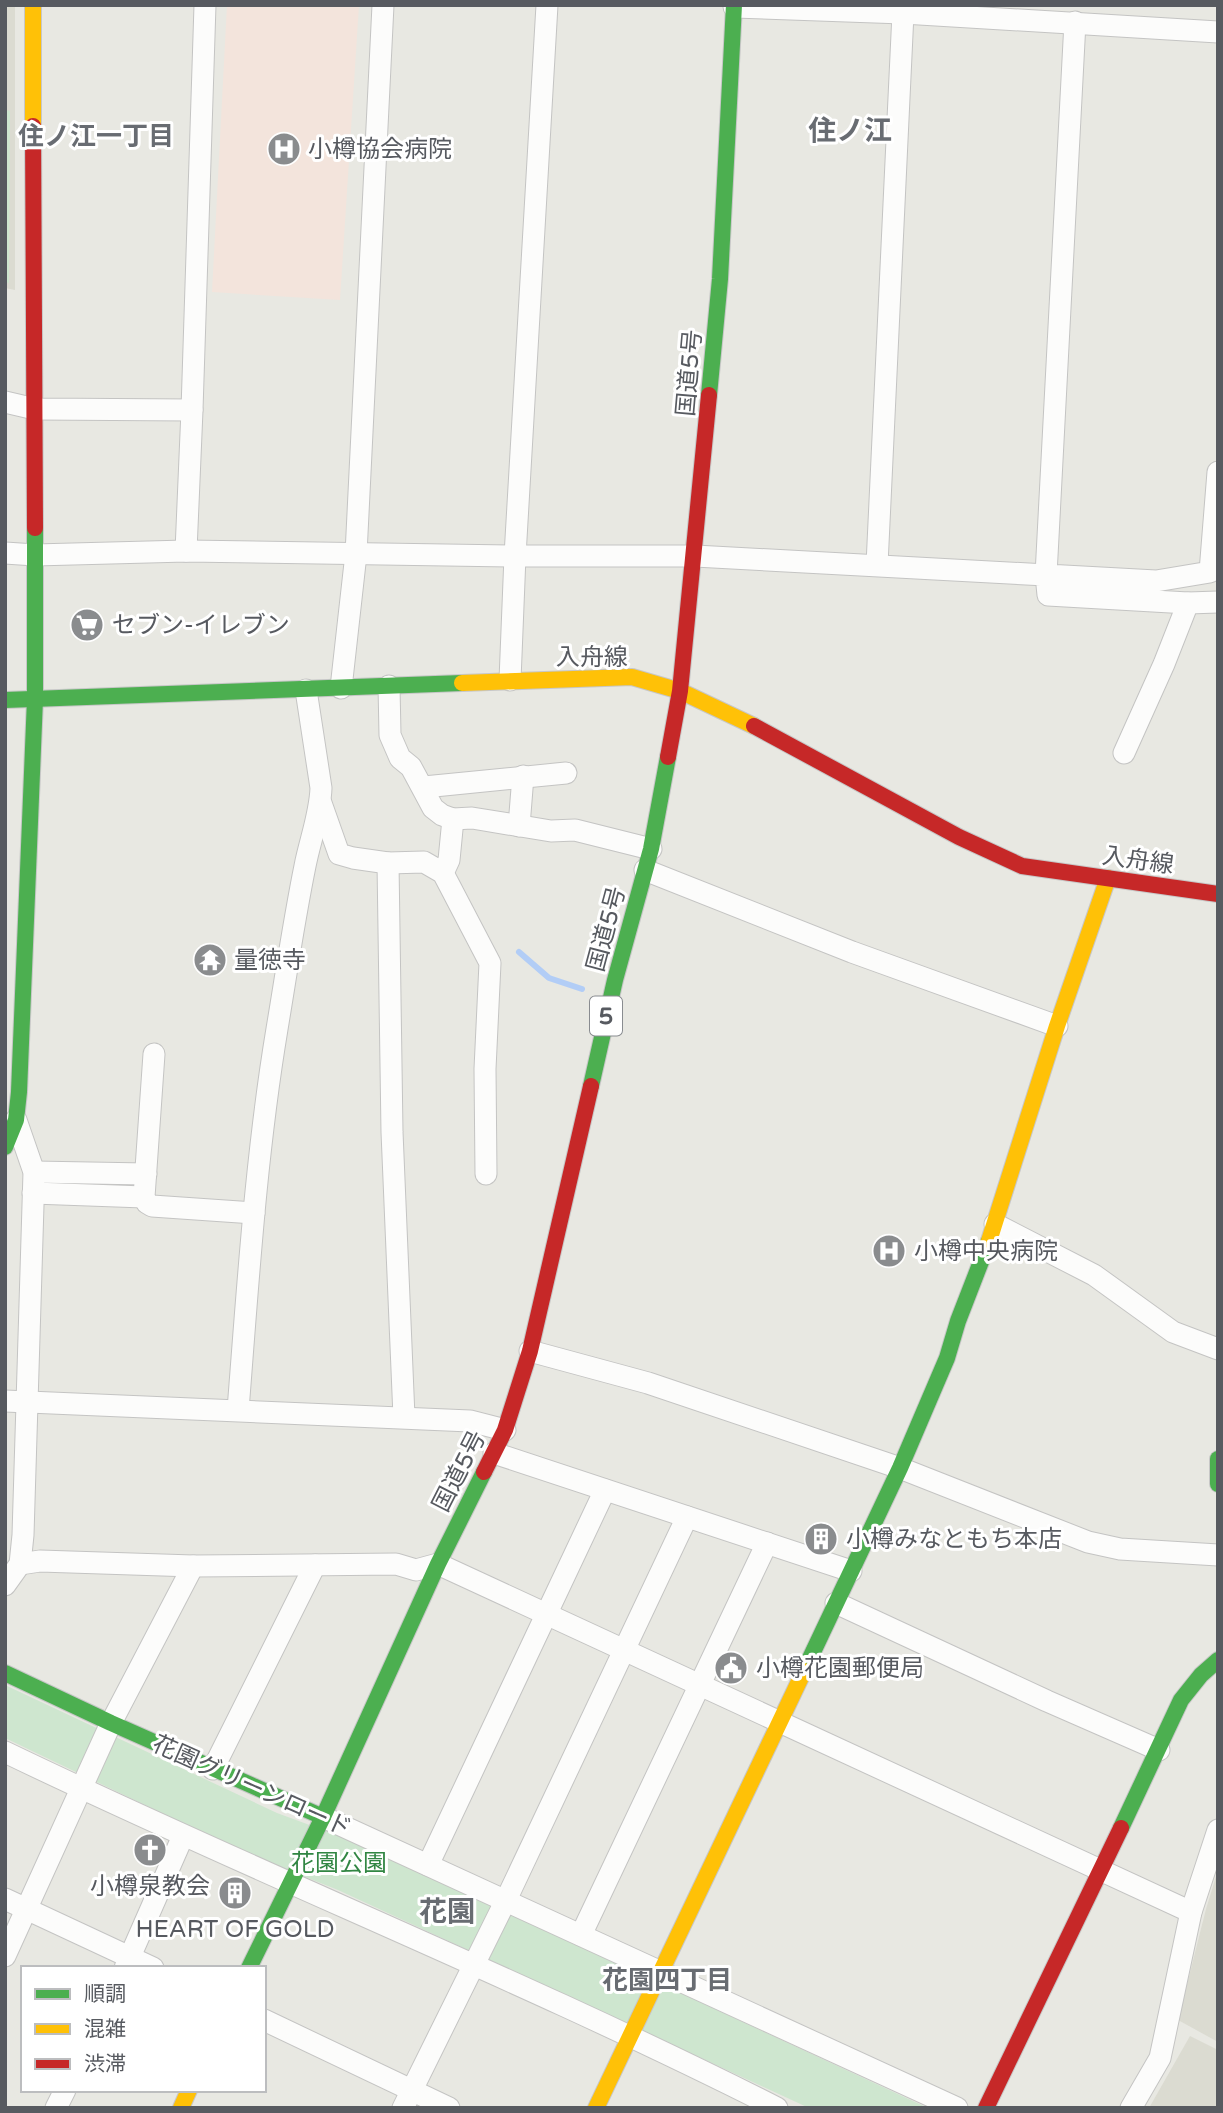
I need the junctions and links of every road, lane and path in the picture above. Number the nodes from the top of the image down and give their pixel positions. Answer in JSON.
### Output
{"nodes":[{"id":1,"x":33,"y":5,"type":"edge"},
{"id":2,"x":205,"y":5,"type":"edge"},
{"id":3,"x":383,"y":5,"type":"edge"},
{"id":4,"x":547,"y":5,"type":"edge"},
{"id":5,"x":734,"y":6,"type":"edge"},
{"id":6,"x":903,"y":13,"type":"junction"},
{"id":7,"x":1075,"y":22,"type":"junction"},
{"id":8,"x":1218,"y":32,"type":"edge"},
{"id":9,"x":5,"y":401,"type":"edge"},
{"id":10,"x":35,"y":409,"type":"junction"},
{"id":11,"x":192,"y":410,"type":"junction"},
{"id":12,"x":1218,"y":472,"type":"edge"},
{"id":13,"x":186,"y":551,"type":"junction"},
{"id":14,"x":5,"y":553,"type":"edge"},
{"id":15,"x":356,"y":554,"type":"junction"},
{"id":16,"x":35,"y":555,"type":"junction"},
{"id":17,"x":515,"y":556,"type":"junction"},
{"id":18,"x":695,"y":556,"type":"junction"},
{"id":19,"x":877,"y":565,"type":"junction"},
{"id":20,"x":1045,"y":575,"type":"junction"},
{"id":21,"x":1218,"y":602,"type":"edge"},
{"id":22,"x":1188,"y":603,"type":"junction"},
{"id":23,"x":510,"y":680,"type":"junction"},
{"id":24,"x":389,"y":686,"type":"junction"},
{"id":25,"x":341,"y":688,"type":"junction"},
{"id":26,"x":306,"y":690,"type":"junction"},
{"id":27,"x":680,"y":691,"type":"junction"},
{"id":28,"x":36,"y":699,"type":"junction"},
{"id":29,"x":5,"y":700,"type":"edge"},
{"id":30,"x":1124,"y":753,"type":"dead end"},
{"id":31,"x":566,"y":773,"type":"dead end"},
{"id":32,"x":523,"y":776,"type":"junction"},
{"id":33,"x":424,"y":787,"type":"junction"},
{"id":34,"x":321,"y":803,"type":"junction"},
{"id":35,"x":453,"y":819,"type":"junction"},
{"id":36,"x":519,"y":826,"type":"junction"},
{"id":37,"x":648,"y":859,"type":"junction"},
{"id":38,"x":388,"y":863,"type":"junction"},
{"id":39,"x":443,"y":873,"type":"junction"},
{"id":40,"x":1108,"y":878,"type":"junction"},
{"id":41,"x":1218,"y":894,"type":"edge"},
{"id":42,"x":1057,"y":1026,"type":"junction"},
{"id":43,"x":154,"y":1054,"type":"dead end"},
{"id":44,"x":13,"y":1071,"type":"edge"},
{"id":45,"x":16,"y":1120,"type":"junction"},
{"id":46,"x":5,"y":1147,"type":"edge"},
{"id":47,"x":146,"y":1174,"type":"junction"},
{"id":48,"x":486,"y":1174,"type":"dead end"},
{"id":49,"x":33,"y":1182,"type":"junction"},
{"id":50,"x":145,"y":1196,"type":"junction"},
{"id":51,"x":254,"y":1213,"type":"junction"},
{"id":52,"x":995,"y":1224,"type":"junction"},
{"id":53,"x":1218,"y":1349,"type":"edge"},
{"id":54,"x":530,"y":1351,"type":"junction"},
{"id":55,"x":5,"y":1401,"type":"edge"},
{"id":56,"x":27,"y":1401,"type":"junction"},
{"id":57,"x":238,"y":1410,"type":"junction"},
{"id":58,"x":404,"y":1417,"type":"junction"},
{"id":59,"x":505,"y":1430,"type":"junction"},
{"id":60,"x":494,"y":1453,"type":"junction"},
{"id":61,"x":26,"y":1454,"type":"junction"},
{"id":62,"x":1218,"y":1459,"type":"edge"},
{"id":63,"x":5,"y":1464,"type":"edge"},
{"id":64,"x":900,"y":1468,"type":"junction"},
{"id":65,"x":1218,"y":1484,"type":"edge"},
{"id":66,"x":605,"y":1490,"type":"junction"},
{"id":67,"x":687,"y":1517,"type":"junction"},
{"id":68,"x":767,"y":1543,"type":"junction"},
{"id":69,"x":1218,"y":1555,"type":"edge"},
{"id":70,"x":15,"y":1558,"type":"edge"},
{"id":71,"x":438,"y":1564,"type":"junction"},
{"id":72,"x":315,"y":1565,"type":"junction"},
{"id":73,"x":194,"y":1566,"type":"junction"},
{"id":74,"x":851,"y":1571,"type":"junction"},
{"id":75,"x":5,"y":1585,"type":"edge"},
{"id":76,"x":836,"y":1603,"type":"junction"},
{"id":77,"x":547,"y":1615,"type":"junction"},
{"id":78,"x":624,"y":1651,"type":"junction"},
{"id":79,"x":1218,"y":1660,"type":"edge"},
{"id":80,"x":5,"y":1673,"type":"edge"},
{"id":81,"x":699,"y":1685,"type":"junction"},
{"id":82,"x":779,"y":1722,"type":"junction"},
{"id":83,"x":111,"y":1723,"type":"junction"},
{"id":84,"x":1159,"y":1750,"type":"junction"},
{"id":85,"x":5,"y":1752,"type":"edge"},
{"id":86,"x":213,"y":1769,"type":"junction"},
{"id":87,"x":81,"y":1788,"type":"junction"},
{"id":88,"x":323,"y":1817,"type":"junction"},
{"id":89,"x":1218,"y":1830,"type":"edge"},
{"id":90,"x":183,"y":1836,"type":"junction"},
{"id":91,"x":428,"y":1865,"type":"junction"},
{"id":92,"x":1102,"y":1870,"type":"junction"},
{"id":93,"x":289,"y":1884,"type":"junction"},
{"id":94,"x":5,"y":1899,"type":"edge"},
{"id":95,"x":506,"y":1900,"type":"junction"},
{"id":96,"x":27,"y":1910,"type":"junction"},
{"id":97,"x":1191,"y":1912,"type":"junction"},
{"id":98,"x":581,"y":1934,"type":"junction"},
{"id":99,"x":5,"y":1956,"type":"edge"},
{"id":100,"x":127,"y":1962,"type":"edge"},
{"id":101,"x":474,"y":1964,"type":"junction"},
{"id":102,"x":144,"y":1966,"type":"edge"},
{"id":103,"x":249,"y":1966,"type":"edge"},
{"id":104,"x":662,"y":1972,"type":"junction"},
{"id":105,"x":266,"y":2021,"type":"edge"},
{"id":106,"x":629,"y":2037,"type":"junction"},
{"id":107,"x":64,"y":2092,"type":"edge"},
{"id":108,"x":188,"y":2092,"type":"edge"},
{"id":109,"x":407,"y":2099,"type":"edge"},
{"id":110,"x":57,"y":2108,"type":"edge"},
{"id":111,"x":181,"y":2108,"type":"edge"},
{"id":112,"x":449,"y":2108,"type":"edge"},
{"id":113,"x":596,"y":2108,"type":"edge"},
{"id":114,"x":776,"y":2108,"type":"edge"},
{"id":115,"x":957,"y":2108,"type":"edge"},
{"id":116,"x":986,"y":2108,"type":"edge"},
{"id":117,"x":1130,"y":2108,"type":"edge"}],
"edges":[{"from":1,"to":10,"type":"main road"},
{"from":2,"to":11,"type":"street"},
{"from":3,"to":15,"type":"street"},
{"from":4,"to":17,"type":"street"},
{"from":5,"to":6,"type":"street"},
{"from":5,"to":18,"type":"main road","name":"国道5号","number":"5"},
{"from":6,"to":7,"type":"street"},
{"from":6,"to":19,"type":"street"},
{"from":7,"to":8,"type":"street"},
{"from":7,"to":20,"type":"street"},
{"from":9,"to":10,"type":"street"},
{"from":10,"to":11,"type":"street"},
{"from":10,"to":16,"type":"main road"},
{"from":11,"to":13,"type":"street"},
{"from":12,"to":20,"type":"street"},
{"from":13,"to":15,"type":"street"},
{"from":13,"to":16,"type":"street"},
{"from":14,"to":16,"type":"street"},
{"from":15,"to":17,"type":"street"},
{"from":15,"to":25,"type":"street"},
{"from":16,"to":28,"type":"main road"},
{"from":17,"to":18,"type":"street"},
{"from":17,"to":23,"type":"street"},
{"from":18,"to":19,"type":"street"},
{"from":18,"to":27,"type":"main road","name":"国道5号","number":"5"},
{"from":19,"to":20,"type":"street"},
{"from":20,"to":22,"type":"street"},
{"from":21,"to":22,"type":"street"},
{"from":22,"to":30,"type":"street"},
{"from":23,"to":24,"type":"main road","name":"入舟線"},
{"from":23,"to":27,"type":"main road","name":"入舟線"},
{"from":24,"to":25,"type":"main road","name":"入舟線"},
{"from":24,"to":33,"type":"street"},
{"from":25,"to":26,"type":"main road","name":"入舟線"},
{"from":26,"to":28,"type":"main road","name":"入舟線"},
{"from":26,"to":34,"type":"street"},
{"from":27,"to":37,"type":"main road","name":"国道5号","number":"5"},
{"from":27,"to":40,"type":"main road","name":"入舟線"},
{"from":28,"to":29,"type":"main road","name":"入舟線"},
{"from":28,"to":44,"type":"main road"},
{"from":31,"to":32,"type":"street"},
{"from":32,"to":33,"type":"street"},
{"from":32,"to":36,"type":"street"},
{"from":33,"to":35,"type":"street"},
{"from":34,"to":38,"type":"street"},
{"from":34,"to":51,"type":"street"},
{"from":35,"to":36,"type":"street"},
{"from":35,"to":39,"type":"street"},
{"from":36,"to":37,"type":"street"},
{"from":37,"to":42,"type":"street"},
{"from":37,"to":54,"type":"main road","name":"国道5号","number":"5"},
{"from":38,"to":39,"type":"street"},
{"from":38,"to":58,"type":"street"},
{"from":39,"to":48,"type":"street"},
{"from":40,"to":41,"type":"main road","name":"入舟線"},
{"from":40,"to":42,"type":"main road"},
{"from":42,"to":52,"type":"main road"},
{"from":43,"to":47,"type":"street"},
{"from":44,"to":45,"type":"main road"},
{"from":45,"to":46,"type":"main road"},
{"from":45,"to":49,"type":"street"},
{"from":47,"to":49,"type":"street"},
{"from":47,"to":50,"type":"street"},
{"from":49,"to":50,"type":"street"},
{"from":49,"to":56,"type":"street"},
{"from":50,"to":51,"type":"street"},
{"from":51,"to":57,"type":"street"},
{"from":52,"to":53,"type":"street"},
{"from":52,"to":64,"type":"main road"},
{"from":54,"to":59,"type":"main road","name":"国道5号","number":"5"},
{"from":54,"to":64,"type":"street"},
{"from":55,"to":56,"type":"street"},
{"from":56,"to":57,"type":"street"},
{"from":56,"to":61,"type":"street"},
{"from":57,"to":58,"type":"street"},
{"from":58,"to":59,"type":"street"},
{"from":59,"to":60,"type":"main road","name":"国道5号","number":"5"},
{"from":60,"to":66,"type":"street"},
{"from":60,"to":71,"type":"main road","name":"国道5号","number":"5"},
{"from":61,"to":63,"type":"street"},
{"from":61,"to":70,"type":"street"},
{"from":62,"to":65,"type":"main road"},
{"from":64,"to":69,"type":"street"},
{"from":64,"to":74,"type":"main road"},
{"from":66,"to":67,"type":"street"},
{"from":66,"to":77,"type":"street"},
{"from":67,"to":68,"type":"street"},
{"from":67,"to":78,"type":"street"},
{"from":68,"to":74,"type":"street"},
{"from":68,"to":81,"type":"street"},
{"from":70,"to":73,"type":"street"},
{"from":70,"to":75,"type":"street"},
{"from":71,"to":72,"type":"street"},
{"from":71,"to":77,"type":"street"},
{"from":71,"to":88,"type":"main road","name":"国道5号","number":"5"},
{"from":72,"to":73,"type":"street"},
{"from":72,"to":86,"type":"street"},
{"from":73,"to":83,"type":"street"},
{"from":74,"to":76,"type":"main road"},
{"from":76,"to":82,"type":"main road"},
{"from":76,"to":84,"type":"street"},
{"from":77,"to":78,"type":"street"},
{"from":77,"to":91,"type":"street"},
{"from":78,"to":81,"type":"street"},
{"from":78,"to":95,"type":"street"},
{"from":79,"to":84,"type":"main road"},
{"from":80,"to":83,"type":"main road","name":"花園グリーンロード"},
{"from":81,"to":82,"type":"street"},
{"from":81,"to":98,"type":"street"},
{"from":82,"to":92,"type":"street"},
{"from":82,"to":104,"type":"main road"},
{"from":83,"to":86,"type":"main road","name":"花園グリーンロード"},
{"from":83,"to":87,"type":"street"},
{"from":84,"to":92,"type":"main road"},
{"from":85,"to":87,"type":"street"},
{"from":86,"to":88,"type":"main road","name":"花園グリーンロード"},
{"from":87,"to":90,"type":"street"},
{"from":87,"to":96,"type":"street"},
{"from":88,"to":91,"type":"street","name":"花園グリーンロード"},
{"from":88,"to":93,"type":"main road","name":"国道5号","number":"5"},
{"from":89,"to":97,"type":"street"},
{"from":90,"to":93,"type":"street"},
{"from":90,"to":100,"type":"street"},
{"from":91,"to":95,"type":"street","name":"花園グリーンロード"},
{"from":92,"to":97,"type":"street"},
{"from":92,"to":116,"type":"main road"},
{"from":93,"to":101,"type":"street"},
{"from":93,"to":103,"type":"main road","name":"国道5号","number":"5"},
{"from":94,"to":96,"type":"street"},
{"from":95,"to":98,"type":"street","name":"花園グリーンロード"},
{"from":95,"to":101,"type":"street"},
{"from":96,"to":99,"type":"street"},
{"from":96,"to":100,"type":"street"},
{"from":97,"to":117,"type":"street"},
{"from":98,"to":104,"type":"street","name":"花園グリーンロード"},
{"from":100,"to":102,"type":"street"},
{"from":101,"to":106,"type":"street"},
{"from":101,"to":109,"type":"street"},
{"from":104,"to":106,"type":"main road"},
{"from":104,"to":115,"type":"street","name":"花園グリーンロード"},
{"from":105,"to":109,"type":"street"},
{"from":106,"to":113,"type":"main road"},
{"from":106,"to":114,"type":"street"},
{"from":107,"to":110,"type":"street"},
{"from":108,"to":111,"type":"main road"},
{"from":109,"to":112,"type":"street"}]}
